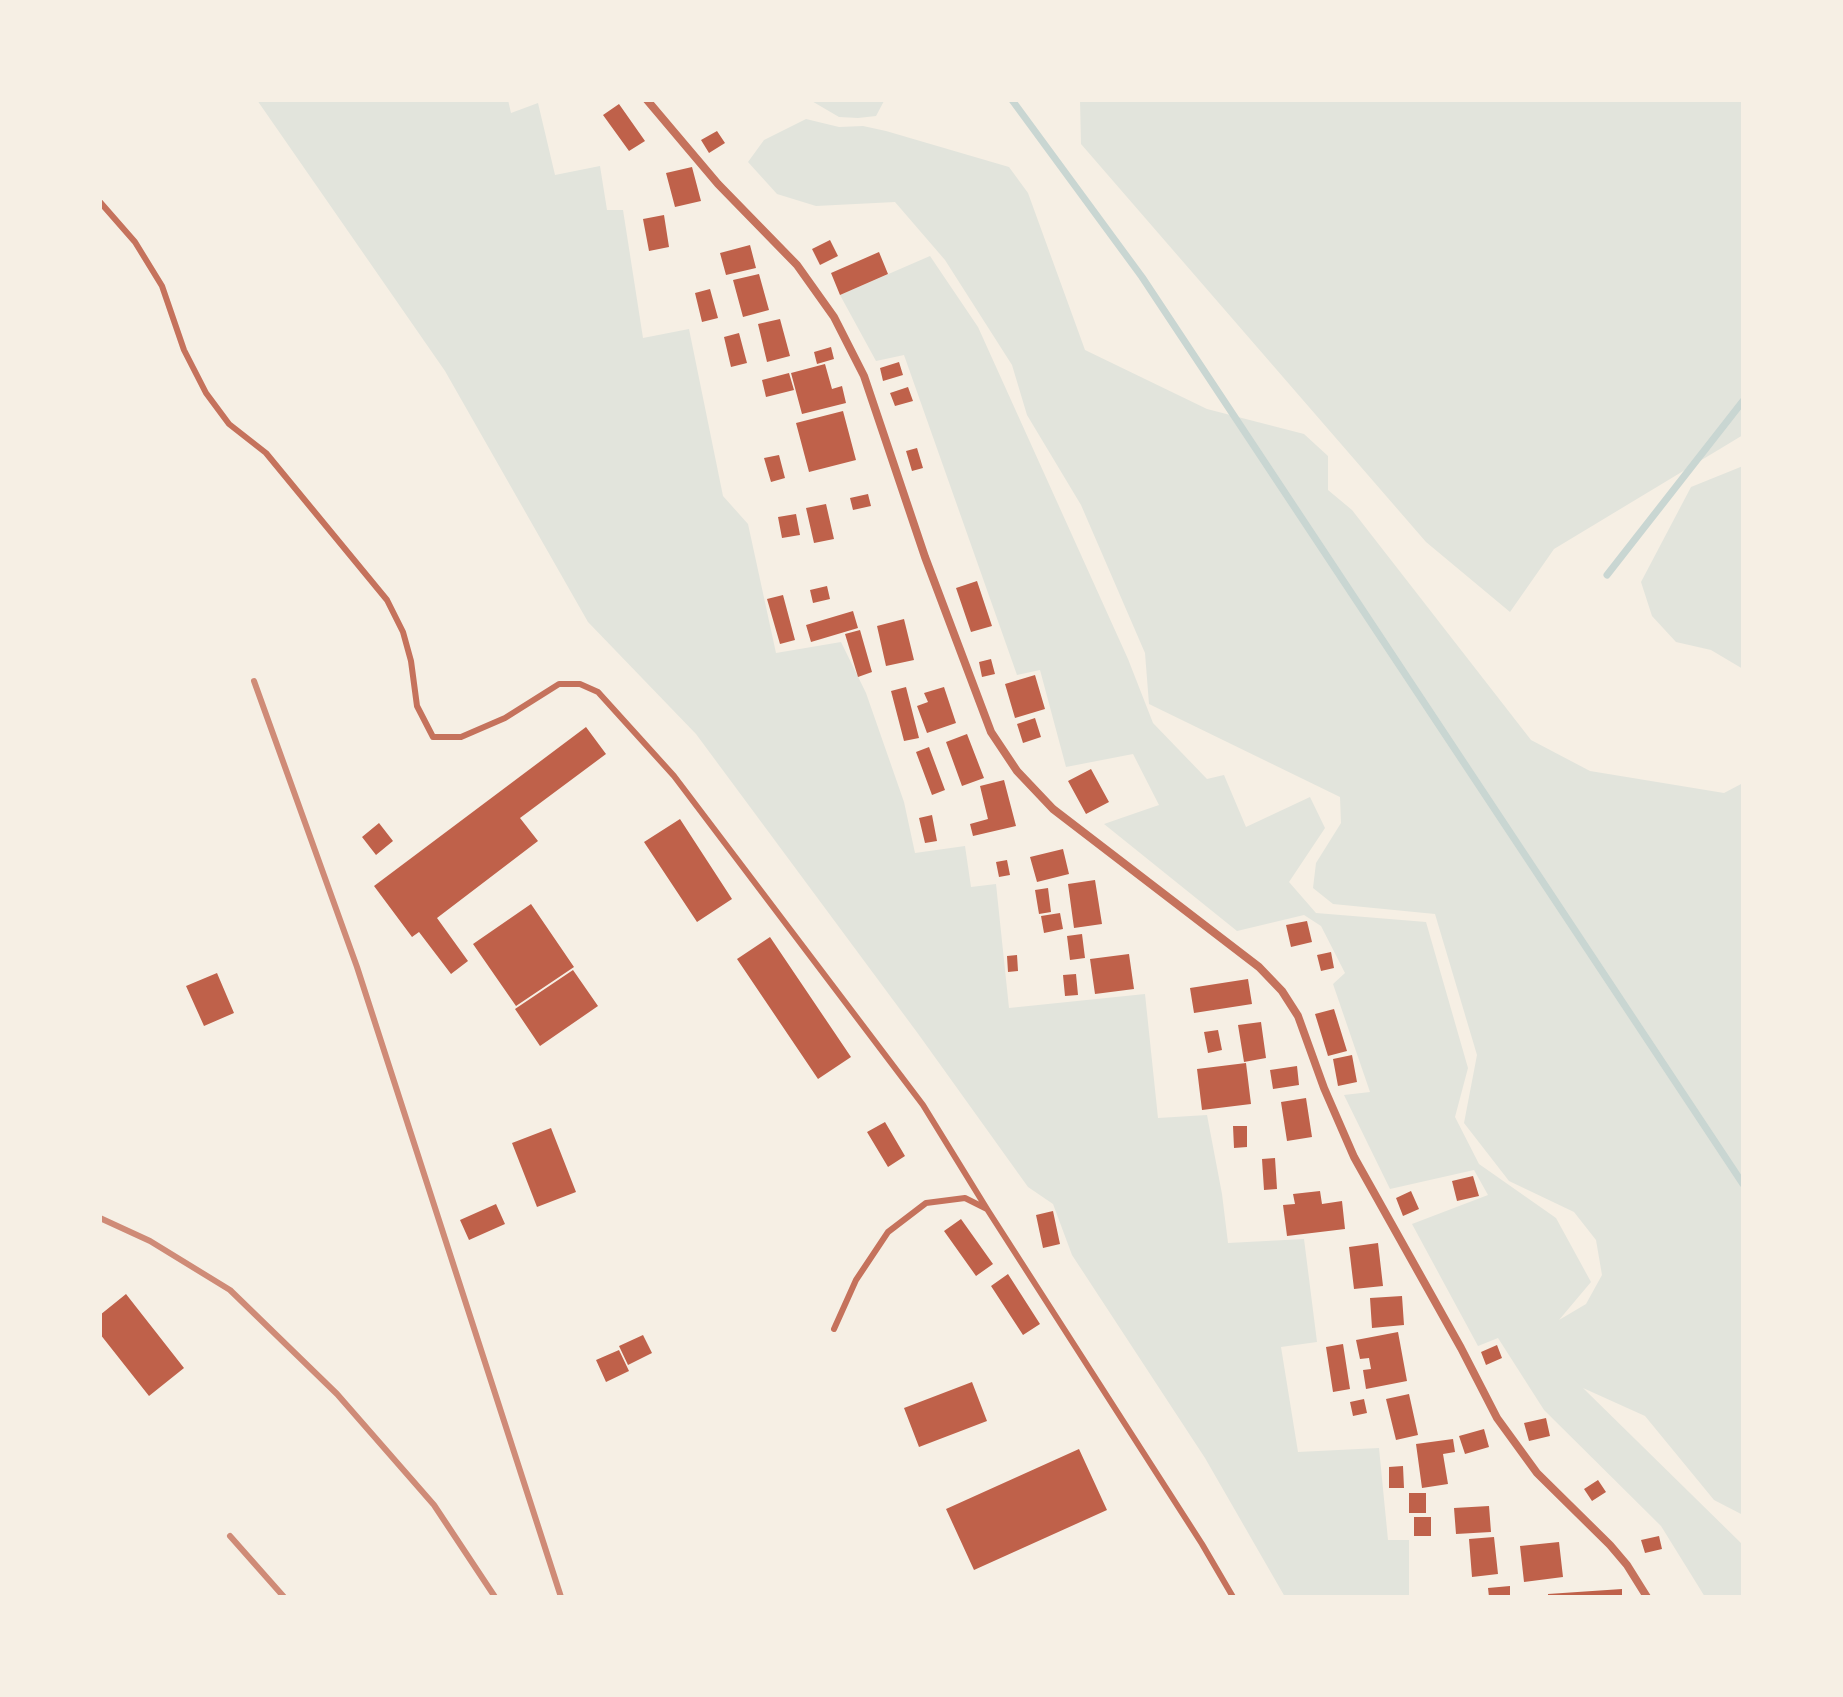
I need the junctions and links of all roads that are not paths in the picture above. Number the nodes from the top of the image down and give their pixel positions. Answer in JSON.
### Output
{"nodes":[{"id":1,"x":647,"y":100,"type":"edge"},
{"id":2,"x":100,"y":202,"type":"edge"},
{"id":3,"x":987,"y":1209,"type":"junction"},
{"id":4,"x":834,"y":1329,"type":"dead end"},
{"id":5,"x":1233,"y":1597,"type":"edge"},
{"id":6,"x":1647,"y":1597,"type":"edge"}],
"edges":[{"from":1,"to":6,"type":"street"},
{"from":2,"to":3,"type":"lane"},
{"from":3,"to":4,"type":"lane"},
{"from":3,"to":5,"type":"lane"}]}
